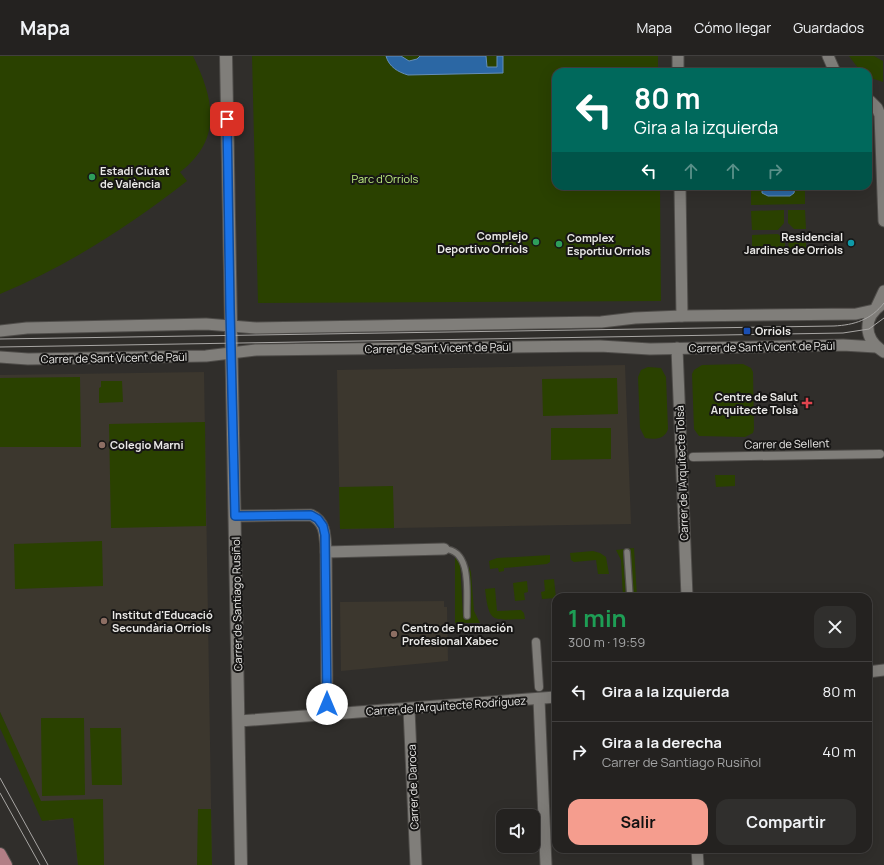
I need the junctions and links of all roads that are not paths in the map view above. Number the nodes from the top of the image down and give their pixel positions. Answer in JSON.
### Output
{"nodes":[{"id":1,"x":226,"y":56,"type":"edge"},
{"id":2,"x":678,"y":56,"type":"edge"},
{"id":3,"x":828,"y":56,"type":"edge"},
{"id":4,"x":678,"y":68,"type":"edge"},
{"id":5,"x":833,"y":68,"type":"edge"},
{"id":6,"x":872,"y":101,"type":"edge"},
{"id":7,"x":872,"y":103,"type":"edge"},
{"id":8,"x":884,"y":104,"type":"edge"},
{"id":9,"x":680,"y":190,"type":"edge"},
{"id":10,"x":884,"y":221,"type":"edge"},
{"id":11,"x":884,"y":291,"type":"edge"},
{"id":12,"x":878,"y":307,"type":"edge"},
{"id":13,"x":682,"y":316,"type":"junction"},
{"id":14,"x":230,"y":325,"type":"junction"},
{"id":15,"x":0,"y":331,"type":"edge"},
{"id":16,"x":677,"y":348,"type":"junction"},
{"id":17,"x":880,"y":349,"type":"edge"},
{"id":18,"x":232,"y":353,"type":"junction"},
{"id":19,"x":0,"y":357,"type":"edge"},
{"id":20,"x":880,"y":454,"type":"dead end"},
{"id":21,"x":694,"y":457,"type":"dead end"},
{"id":22,"x":235,"y":516,"type":"junction"},
{"id":23,"x":444,"y":548,"type":"joint"},
{"id":24,"x":326,"y":552,"type":"junction"},
{"id":25,"x":627,"y":552,"type":"dead end"},
{"id":26,"x":630,"y":593,"type":"edge"},
{"id":27,"x":687,"y":593,"type":"edge"},
{"id":28,"x":467,"y":616,"type":"dead end"},
{"id":29,"x":536,"y":642,"type":"dead end"},
{"id":30,"x":884,"y":670,"type":"edge"},
{"id":31,"x":872,"y":672,"type":"edge"},
{"id":32,"x":539,"y":687,"type":"dead end"},
{"id":33,"x":552,"y":698,"type":"edge"},
{"id":34,"x":539,"y":699,"type":"junction"},
{"id":35,"x":409,"y":709,"type":"junction"},
{"id":36,"x":327,"y":715,"type":"junction"},
{"id":37,"x":239,"y":721,"type":"junction"},
{"id":38,"x":697,"y":853,"type":"edge"},
{"id":39,"x":0,"y":854,"type":"edge"},
{"id":40,"x":6,"y":865,"type":"edge"},
{"id":41,"x":241,"y":865,"type":"edge"},
{"id":42,"x":416,"y":865,"type":"edge"},
{"id":43,"x":546,"y":865,"type":"edge"},
{"id":44,"x":698,"y":865,"type":"edge"}],
"edges":[{"from":1,"to":14,"type":"street","name":"Carrer de Santiago Rusiñol"},
{"from":2,"to":4,"type":"street"},
{"from":3,"to":5,"type":"street"},
{"from":6,"to":8,"type":"street"},
{"from":7,"to":10,"type":"street"},
{"from":9,"to":13,"type":"street"},
{"from":11,"to":12,"type":"street"},
{"from":12,"to":13,"type":"street","name":"Carrer de Sant Vicent de Paül"},
{"from":12,"to":17,"type":"street"},
{"from":13,"to":14,"type":"street","name":"Carrer de Sant Vicent de Paül"},
{"from":14,"to":15,"type":"street","name":"Carrer de Sant Vicent de Paül"},
{"from":14,"to":18,"type":"street","name":"Carrer de Santiago Rusiñol"},
{"from":16,"to":17,"type":"street","name":"Carrer de Sant Vicent de Paül"},
{"from":16,"to":18,"type":"street","name":"Carrer de Sant Vicent de Paül"},
{"from":16,"to":27,"type":"street","name":"Carrer de l'Arquitecte Tolsà"},
{"from":18,"to":19,"type":"street","name":"Carrer de Sant Vicent de Paül"},
{"from":18,"to":22,"type":"street","name":"Carrer de Santiago Rusiñol"},
{"from":20,"to":21,"type":"street","name":"Carrer de Sellent"},
{"from":22,"to":24,"type":"street"},
{"from":22,"to":37,"type":"street","name":"Carrer de Santiago Rusiñol"},
{"from":23,"to":24,"type":"street"},
{"from":23,"to":28,"type":"lane"},
{"from":24,"to":36,"type":"street"},
{"from":25,"to":26,"type":"lane"},
{"from":29,"to":32,"type":"street"},
{"from":30,"to":31,"type":"street"},
{"from":33,"to":34,"type":"street","name":"Carrer de l'Arquitecte Rodríguez"},
{"from":34,"to":35,"type":"street","name":"Carrer de l'Arquitecte Rodríguez"},
{"from":34,"to":43,"type":"street"},
{"from":35,"to":36,"type":"street","name":"Carrer de l'Arquitecte Rodríguez"},
{"from":35,"to":42,"type":"street","name":"Carrer de Daroca"},
{"from":36,"to":37,"type":"street","name":"Carrer de l'Arquitecte Rodríguez"},
{"from":37,"to":41,"type":"street","name":"Carrer de Santiago Rusiñol"},
{"from":38,"to":44,"type":"street"},
{"from":39,"to":40,"type":"main road"}]}
